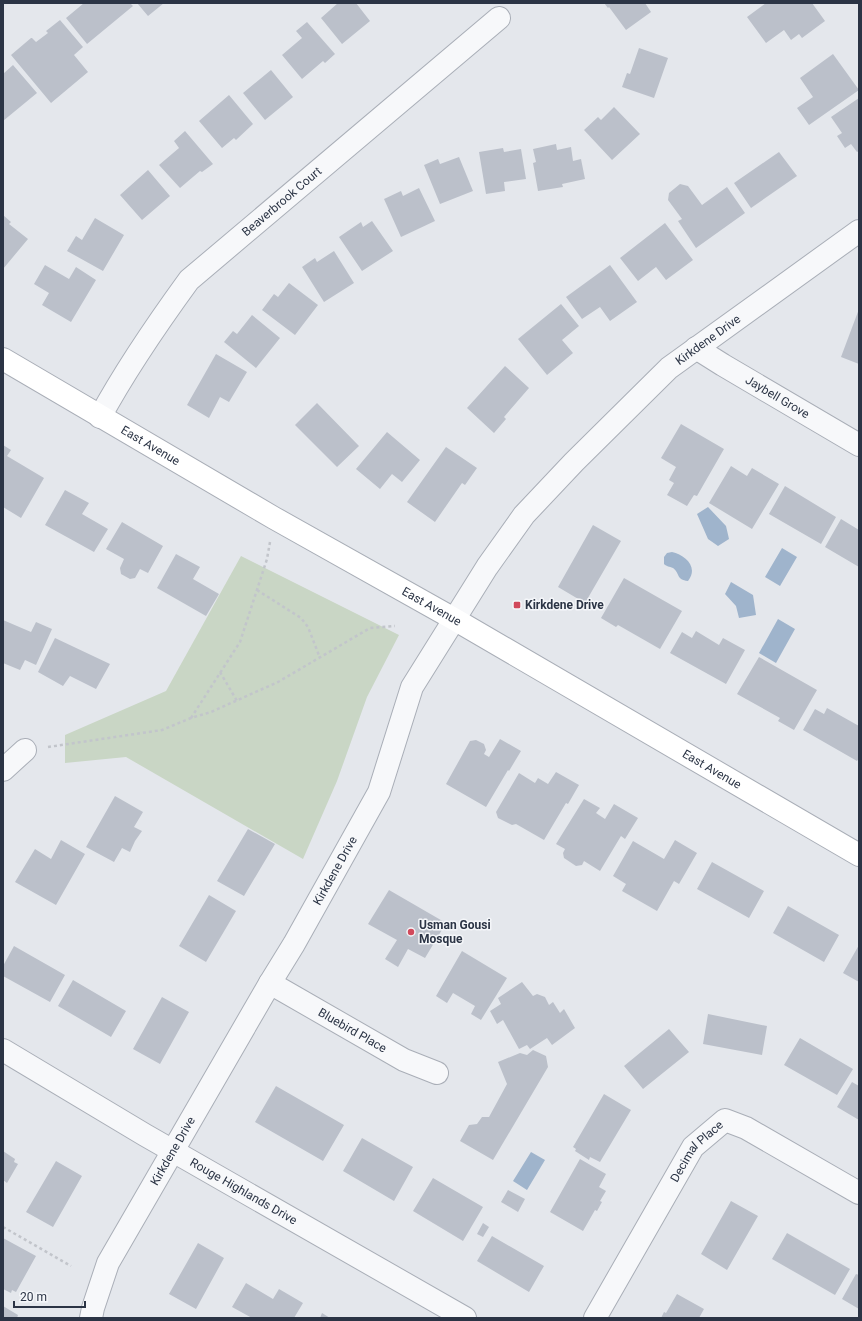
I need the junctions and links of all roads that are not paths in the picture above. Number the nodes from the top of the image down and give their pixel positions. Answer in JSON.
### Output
{"nodes":[{"id":1,"x":499,"y":18,"type":"dead end"},
{"id":2,"x":859,"y":231,"type":"edge"},
{"id":3,"x":696,"y":348,"type":"junction"},
{"id":4,"x":3,"y":359,"type":"edge"},
{"id":5,"x":100,"y":417,"type":"junction"},
{"id":6,"x":859,"y":445,"type":"edge"},
{"id":7,"x":454,"y":619,"type":"junction"},
{"id":8,"x":25,"y":750,"type":"road end"},
{"id":9,"x":3,"y":770,"type":"edge"},
{"id":10,"x":859,"y":855,"type":"edge"},
{"id":11,"x":270,"y":983,"type":"junction"},
{"id":12,"x":3,"y":1050,"type":"edge"},
{"id":13,"x":437,"y":1073,"type":"dead end"},
{"id":14,"x":174,"y":1151,"type":"junction"},
{"id":15,"x":859,"y":1193,"type":"edge"},
{"id":16,"x":91,"y":1318,"type":"edge"},
{"id":17,"x":465,"y":1318,"type":"edge"},
{"id":18,"x":595,"y":1318,"type":"edge"}],
"edges":[{"from":1,"to":5,"type":"street","name":"Beaverbrook Court"},
{"from":2,"to":3,"type":"street","name":"Kirkdene Drive"},
{"from":3,"to":6,"type":"street","name":"Jaybell Grove"},
{"from":3,"to":7,"type":"street","name":"Kirkdene Drive"},
{"from":4,"to":5,"type":"street","name":"East Avenue"},
{"from":5,"to":7,"type":"street","name":"East Avenue"},
{"from":7,"to":10,"type":"street","name":"East Avenue"},
{"from":7,"to":11,"type":"street","name":"Kirkdene Drive"},
{"from":8,"to":9,"type":"street"},
{"from":11,"to":13,"type":"street","name":"Bluebird Place"},
{"from":11,"to":14,"type":"street","name":"Kirkdene Drive"},
{"from":12,"to":14,"type":"street","name":"Rouge Highlands Drive"},
{"from":14,"to":16,"type":"street","name":"Kirkdene Drive"},
{"from":14,"to":17,"type":"street","name":"Rouge Highlands Drive"},
{"from":15,"to":18,"type":"street","name":"Decimal Place"}]}
